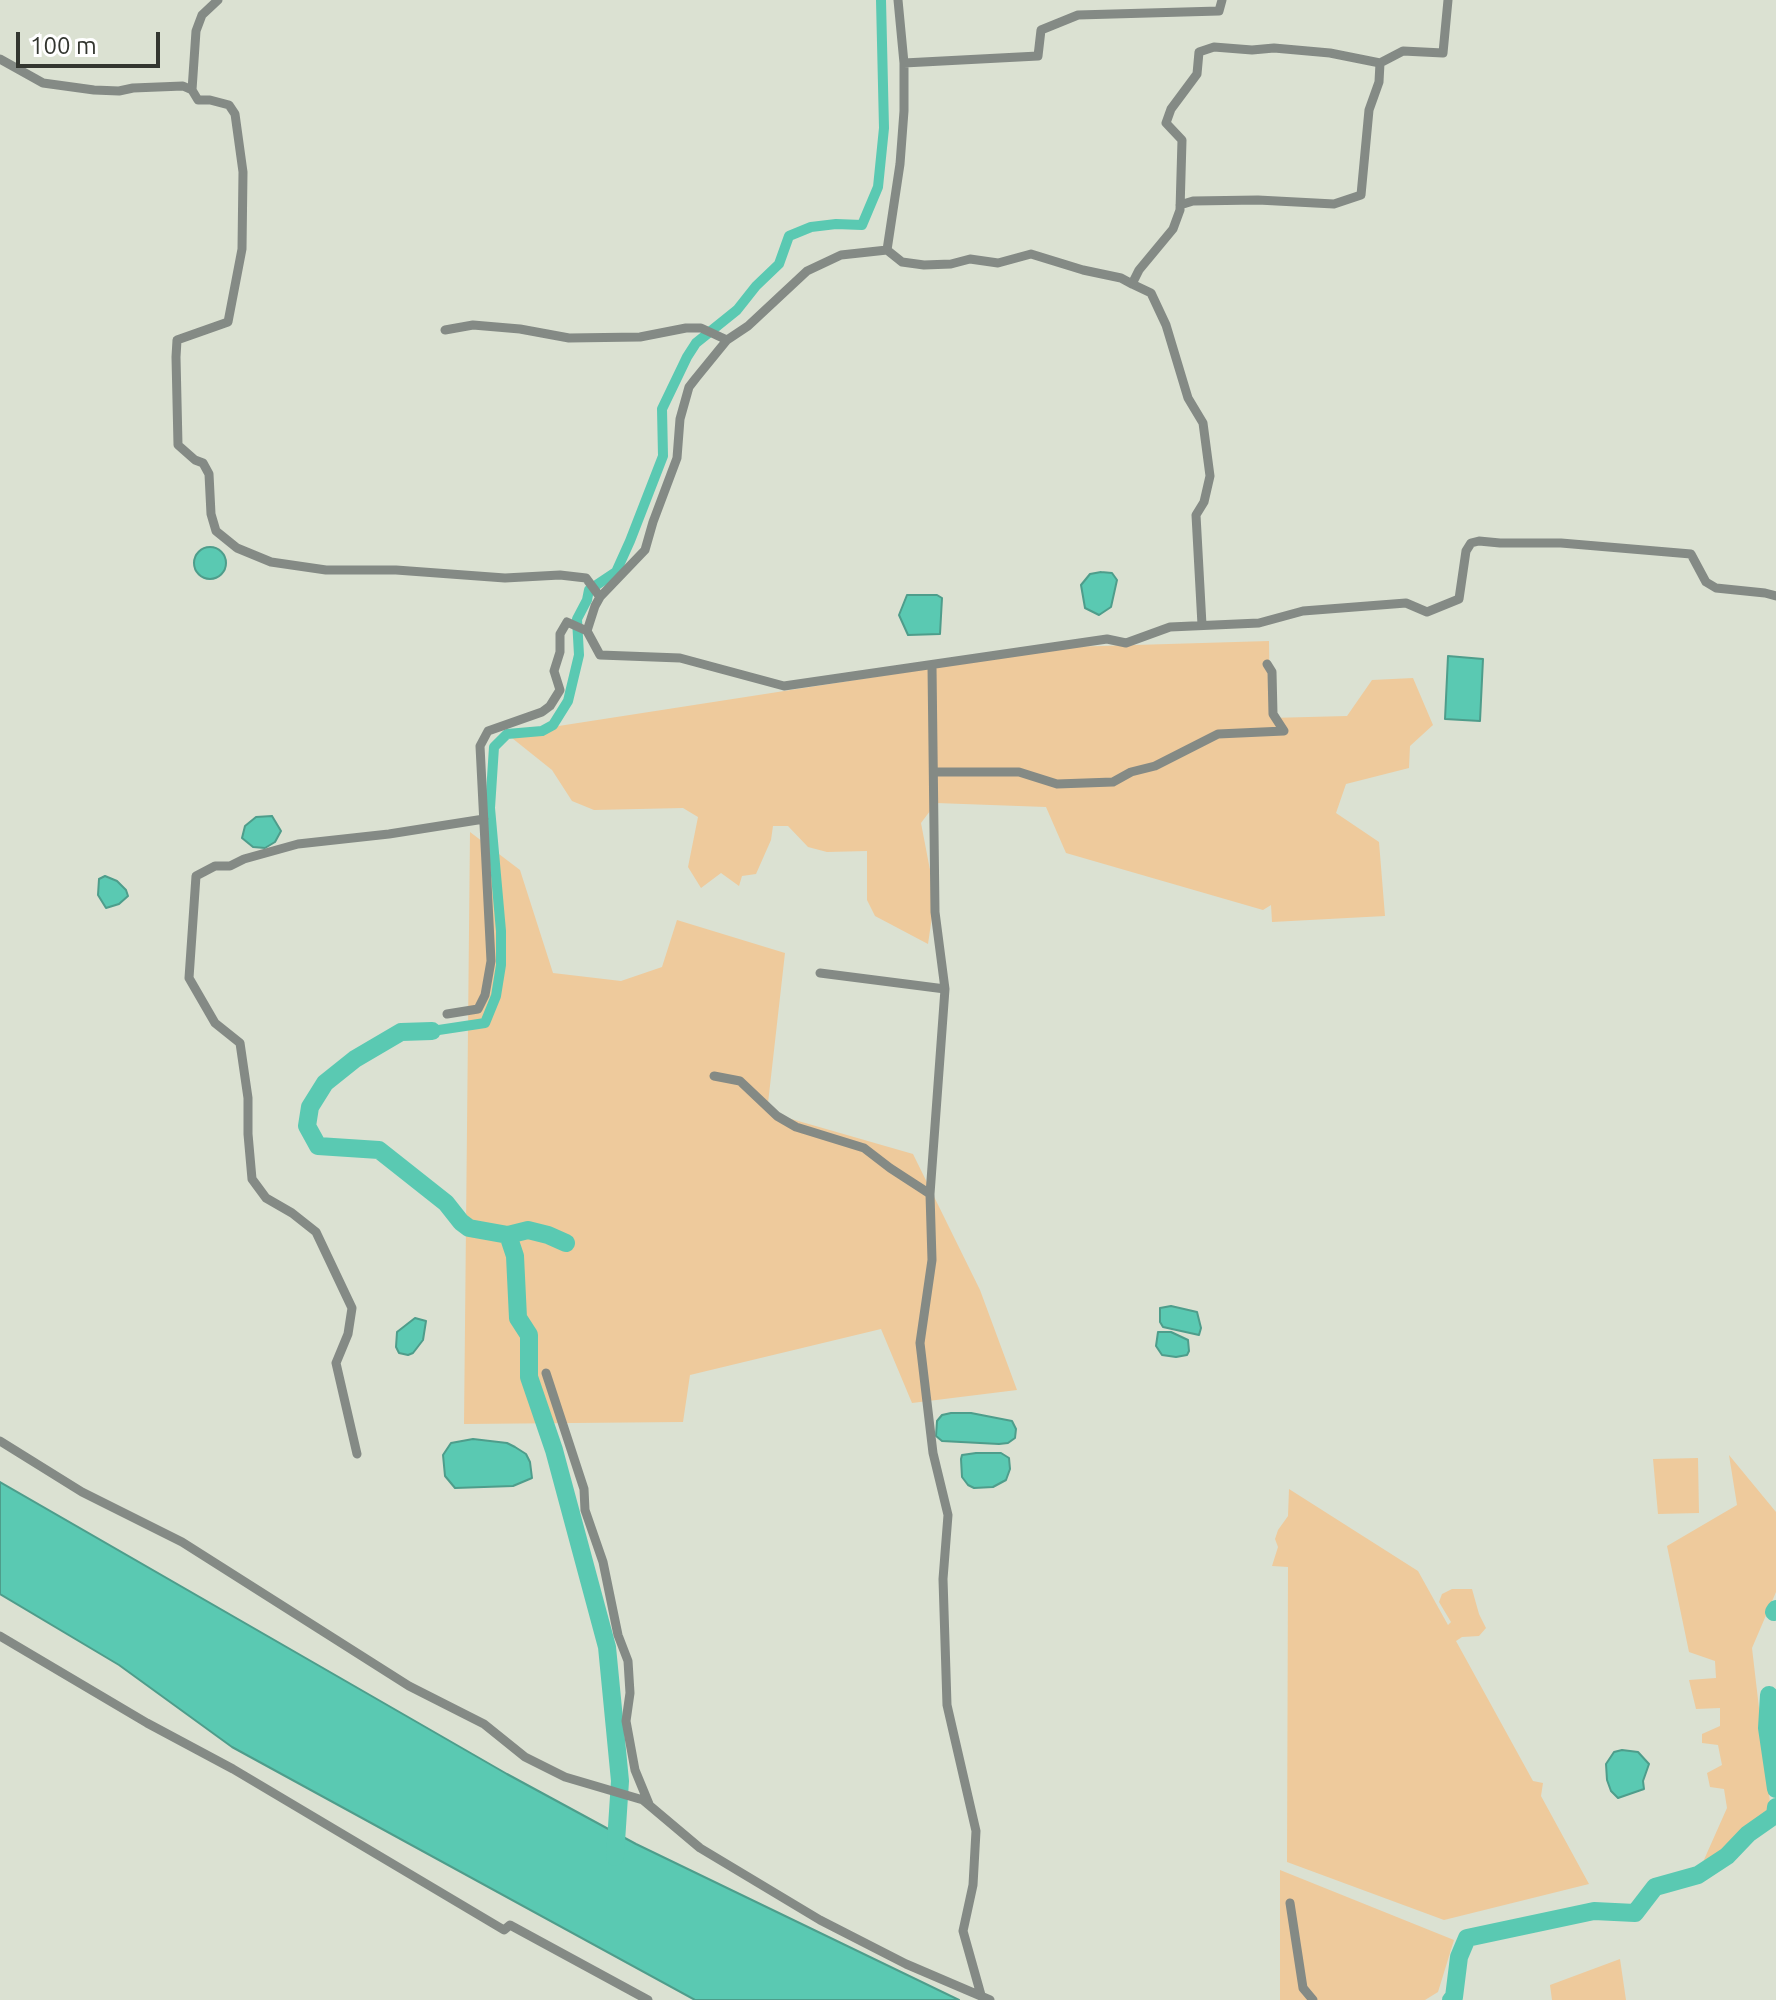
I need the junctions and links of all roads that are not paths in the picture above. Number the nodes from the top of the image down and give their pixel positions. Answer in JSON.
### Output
{"nodes":[{"id":1,"x":218,"y":0,"type":"edge"},
{"id":2,"x":898,"y":0,"type":"edge"},
{"id":3,"x":1222,"y":0,"type":"edge"},
{"id":4,"x":1448,"y":0,"type":"edge"},
{"id":5,"x":0,"y":59,"type":"edge"},
{"id":6,"x":904,"y":63,"type":"junction"},
{"id":7,"x":1380,"y":63,"type":"junction"},
{"id":8,"x":192,"y":90,"type":"junction"},
{"id":9,"x":1180,"y":205,"type":"junction"},
{"id":10,"x":887,"y":250,"type":"junction"},
{"id":11,"x":1132,"y":284,"type":"junction"},
{"id":12,"x":445,"y":330,"type":"dead end"},
{"id":13,"x":725,"y":338,"type":"junction"},
{"id":14,"x":1776,"y":596,"type":"edge"},
{"id":15,"x":600,"y":597,"type":"junction"},
{"id":16,"x":1202,"y":625,"type":"junction"},
{"id":17,"x":587,"y":631,"type":"junction"},
{"id":18,"x":1267,"y":664,"type":"dead end"},
{"id":19,"x":932,"y":666,"type":"junction"},
{"id":20,"x":935,"y":772,"type":"junction"},
{"id":21,"x":484,"y":819,"type":"junction"},
{"id":22,"x":820,"y":973,"type":"dead end"},
{"id":23,"x":945,"y":989,"type":"junction"},
{"id":24,"x":447,"y":1014,"type":"dead end"},
{"id":25,"x":714,"y":1076,"type":"dead end"},
{"id":26,"x":930,"y":1194,"type":"junction"},
{"id":27,"x":546,"y":1373,"type":"dead end"},
{"id":28,"x":0,"y":1441,"type":"edge"},
{"id":29,"x":357,"y":1454,"type":"dead end"},
{"id":30,"x":0,"y":1636,"type":"edge"},
{"id":31,"x":647,"y":1804,"type":"junction"},
{"id":32,"x":1290,"y":1903,"type":"dead end"},
{"id":33,"x":986,"y":1997,"type":"edge"},
{"id":34,"x":648,"y":2000,"type":"edge"},
{"id":35,"x":1313,"y":2000,"type":"edge"}],
"edges":[{"from":1,"to":8,"type":"street"},
{"from":2,"to":6,"type":"street"},
{"from":3,"to":6,"type":"street"},
{"from":4,"to":7,"type":"street"},
{"from":5,"to":8,"type":"street"},
{"from":6,"to":10,"type":"street"},
{"from":7,"to":9,"type":"street"},
{"from":7,"to":9,"type":"street"},
{"from":8,"to":15,"type":"street"},
{"from":9,"to":11,"type":"street"},
{"from":10,"to":11,"type":"street"},
{"from":10,"to":13,"type":"street"},
{"from":11,"to":16,"type":"street"},
{"from":12,"to":13,"type":"street"},
{"from":13,"to":15,"type":"street"},
{"from":14,"to":16,"type":"street"},
{"from":15,"to":17,"type":"street"},
{"from":16,"to":19,"type":"street"},
{"from":17,"to":19,"type":"street"},
{"from":17,"to":21,"type":"street"},
{"from":18,"to":20,"type":"street"},
{"from":19,"to":20,"type":"street"},
{"from":20,"to":23,"type":"street"},
{"from":21,"to":24,"type":"street"},
{"from":21,"to":29,"type":"street"},
{"from":22,"to":23,"type":"street"},
{"from":23,"to":26,"type":"street"},
{"from":25,"to":26,"type":"street"},
{"from":26,"to":33,"type":"street"},
{"from":27,"to":31,"type":"street"},
{"from":28,"to":31,"type":"street"},
{"from":30,"to":34,"type":"street"},
{"from":31,"to":33,"type":"street"},
{"from":32,"to":35,"type":"street"}]}
